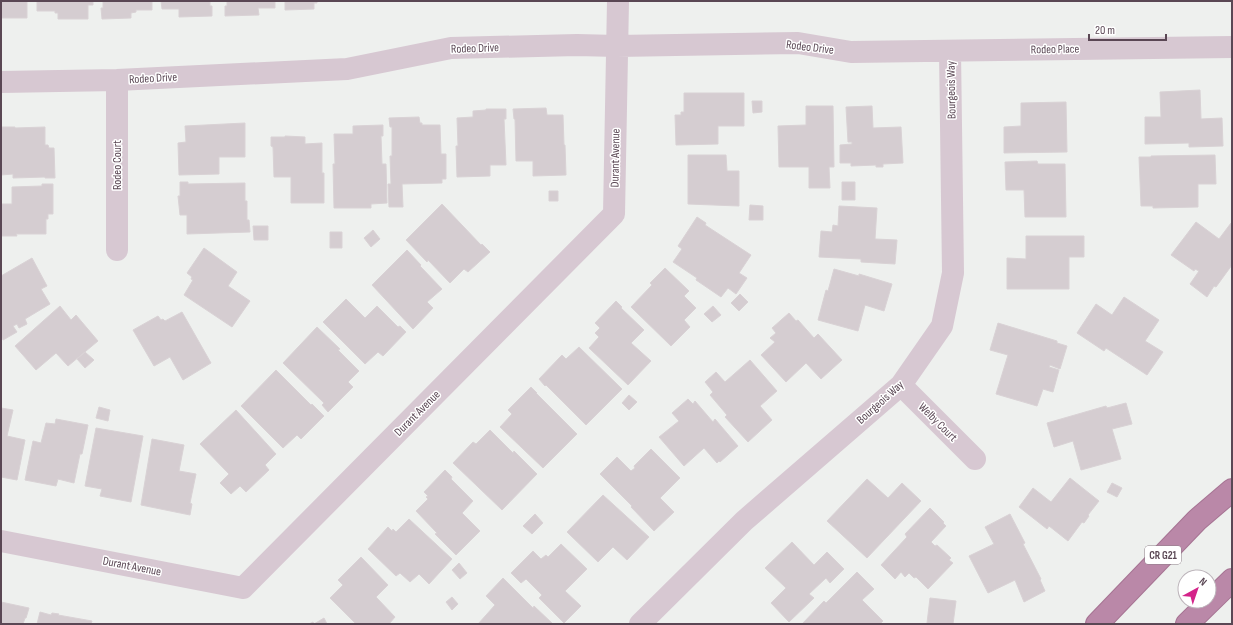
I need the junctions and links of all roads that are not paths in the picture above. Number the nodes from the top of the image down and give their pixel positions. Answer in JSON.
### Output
{"nodes":[{"id":1,"x":618,"y":1,"type":"edge"},
{"id":2,"x":618,"y":46,"type":"junction"},
{"id":3,"x":1232,"y":47,"type":"edge"},
{"id":4,"x":950,"y":51,"type":"junction"},
{"id":5,"x":117,"y":80,"type":"junction"},
{"id":6,"x":1,"y":82,"type":"edge"},
{"id":7,"x":117,"y":250,"type":"dead end"},
{"id":8,"x":901,"y":385,"type":"junction"},
{"id":9,"x":975,"y":459,"type":"dead end"},
{"id":10,"x":1232,"y":490,"type":"edge"},
{"id":11,"x":1,"y":541,"type":"edge"},
{"id":12,"x":1232,"y":580,"type":"edge"},
{"id":13,"x":640,"y":624,"type":"edge"},
{"id":14,"x":1097,"y":624,"type":"edge"},
{"id":15,"x":1187,"y":624,"type":"edge"}],
"edges":[{"from":1,"to":2,"type":"street","name":"Durant Avenue"},
{"from":2,"to":4,"type":"street","name":"Rodeo Drive"},
{"from":2,"to":5,"type":"street","name":"Rodeo Drive"},
{"from":2,"to":11,"type":"street","name":"Durant Avenue"},
{"from":3,"to":4,"type":"street","name":"Rodeo Place"},
{"from":4,"to":8,"type":"street","name":"Bourgeois Way"},
{"from":5,"to":6,"type":"street","name":"Rodeo Drive"},
{"from":5,"to":7,"type":"street","name":"Rodeo Court"},
{"from":8,"to":9,"type":"street","name":"Welby Court"},
{"from":8,"to":13,"type":"street","name":"Bourgeois Way"},
{"from":10,"to":14,"type":"highway","number":"CR G21"},
{"from":12,"to":15,"type":"highway"}]}
